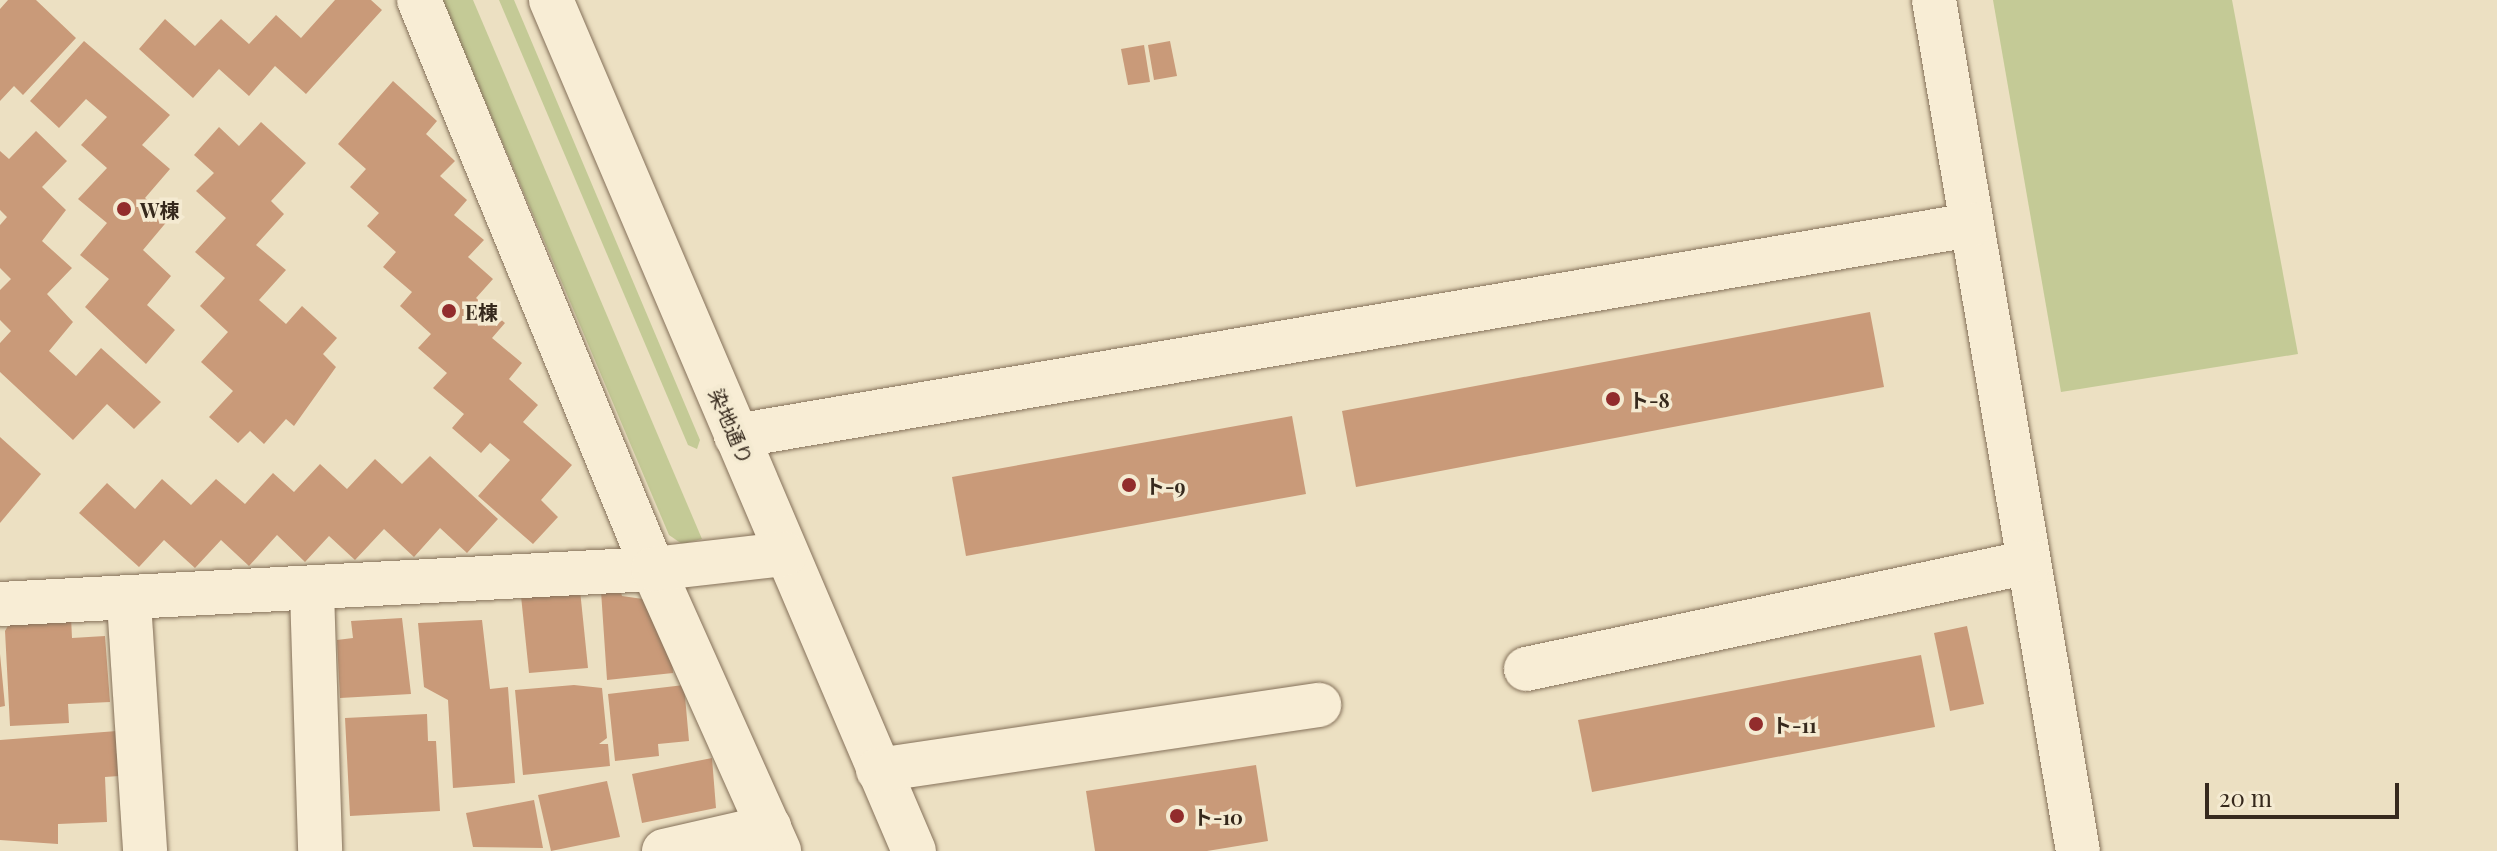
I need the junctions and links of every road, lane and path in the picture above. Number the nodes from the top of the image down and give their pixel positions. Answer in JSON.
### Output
{"nodes":[{"id":1,"x":419,"y":0,"type":"edge"},
{"id":2,"x":551,"y":0,"type":"edge"},
{"id":3,"x":1934,"y":0,"type":"edge"},
{"id":4,"x":1971,"y":225,"type":"junction"},
{"id":5,"x":736,"y":436,"type":"junction"},
{"id":6,"x":785,"y":554,"type":"junction"},
{"id":7,"x":2029,"y":562,"type":"junction"},
{"id":8,"x":653,"y":569,"type":"junction"},
{"id":9,"x":312,"y":591,"type":"junction"},
{"id":10,"x":129,"y":602,"type":"junction"},
{"id":11,"x":0,"y":604,"type":"edge"},
{"id":12,"x":1526,"y":669,"type":"dead end"},
{"id":13,"x":1319,"y":705,"type":"dead end"},
{"id":14,"x":878,"y":770,"type":"junction"},
{"id":15,"x":774,"y":839,"type":"edge"},
{"id":16,"x":145,"y":851,"type":"edge"},
{"id":17,"x":320,"y":851,"type":"edge"},
{"id":18,"x":664,"y":851,"type":"edge"},
{"id":19,"x":914,"y":851,"type":"edge"},
{"id":20,"x":2078,"y":851,"type":"edge"}],
"edges":[{"from":1,"to":8,"type":"street"},
{"from":2,"to":5,"type":"street","name":"染地通り"},
{"from":3,"to":4,"type":"street"},
{"from":4,"to":5,"type":"street"},
{"from":4,"to":7,"type":"street"},
{"from":5,"to":6,"type":"street","name":"染地通り"},
{"from":6,"to":8,"type":"street"},
{"from":6,"to":14,"type":"street","name":"染地通り"},
{"from":7,"to":12,"type":"street"},
{"from":7,"to":20,"type":"street"},
{"from":8,"to":9,"type":"street"},
{"from":8,"to":15,"type":"street"},
{"from":9,"to":10,"type":"street"},
{"from":9,"to":17,"type":"street"},
{"from":10,"to":11,"type":"street"},
{"from":10,"to":16,"type":"street"},
{"from":13,"to":14,"type":"street"},
{"from":14,"to":19,"type":"street","name":"染地通り"},
{"from":15,"to":18,"type":"street"}]}
